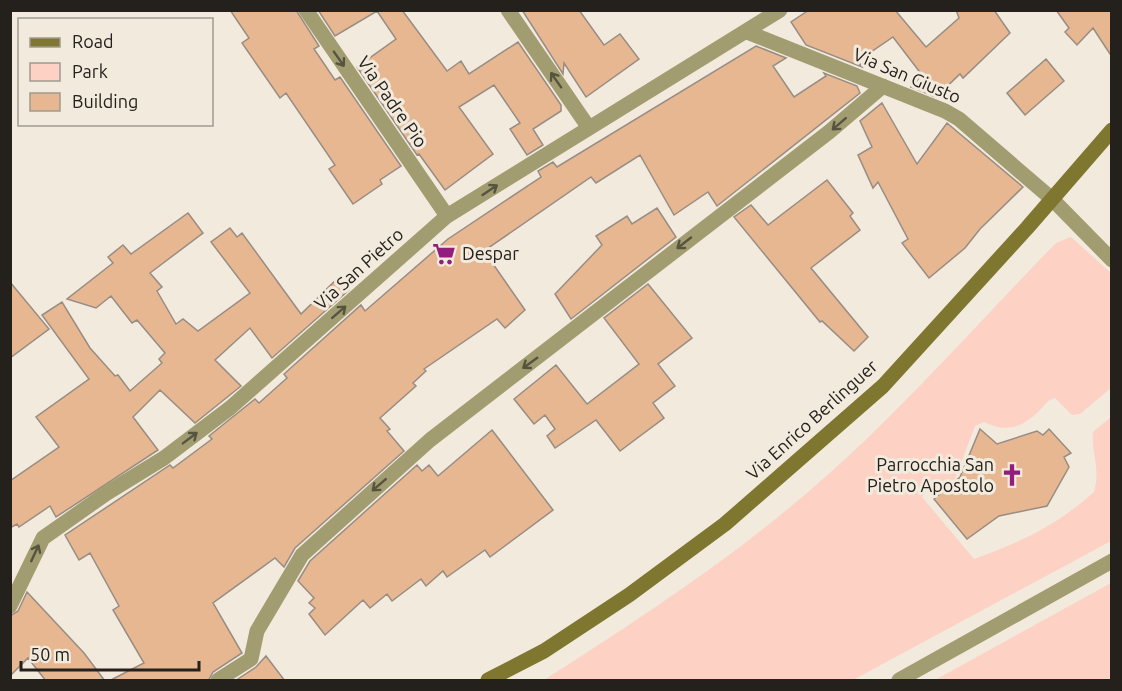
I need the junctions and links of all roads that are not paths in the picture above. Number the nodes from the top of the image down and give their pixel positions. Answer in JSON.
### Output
{"nodes":[{"id":1,"x":306,"y":10,"type":"edge"},
{"id":2,"x":508,"y":10,"type":"edge"},
{"id":3,"x":779,"y":11,"type":"edge"},
{"id":4,"x":747,"y":32,"type":"junction"},
{"id":5,"x":883,"y":86,"type":"junction"},
{"id":6,"x":589,"y":128,"type":"junction"},
{"id":7,"x":1112,"y":130,"type":"edge"},
{"id":8,"x":1052,"y":199,"type":"junction"},
{"id":9,"x":447,"y":216,"type":"junction"},
{"id":10,"x":1112,"y":260,"type":"edge"},
{"id":11,"x":1112,"y":561,"type":"edge"},
{"id":12,"x":10,"y":606,"type":"edge"},
{"id":13,"x":218,"y":681,"type":"edge"},
{"id":14,"x":488,"y":681,"type":"edge"},
{"id":15,"x":899,"y":681,"type":"edge"}],
"edges":[{"from":1,"to":9,"type":"street","name":"Via Padre Pio","one_way":true},
{"from":6,"to":2,"type":"street","one_way":true},
{"from":3,"to":4,"type":"street","name":"Via San Pietro"},
{"from":4,"to":5,"type":"street","name":"Via San Giusto"},
{"from":4,"to":6,"type":"street","name":"Via San Pietro"},
{"from":5,"to":8,"type":"street","name":"Via San Giusto"},
{"from":5,"to":13,"type":"street","one_way":true},
{"from":9,"to":6,"type":"street","name":"Via San Pietro","one_way":true},
{"from":7,"to":8,"type":"main road","name":"Via Enrico Berlinguer"},
{"from":8,"to":10,"type":"street","name":"Via San Giusto"},
{"from":8,"to":14,"type":"main road","name":"Via Enrico Berlinguer"},
{"from":12,"to":9,"type":"street","name":"Via San Pietro","one_way":true},
{"from":11,"to":15,"type":"street"}]}
